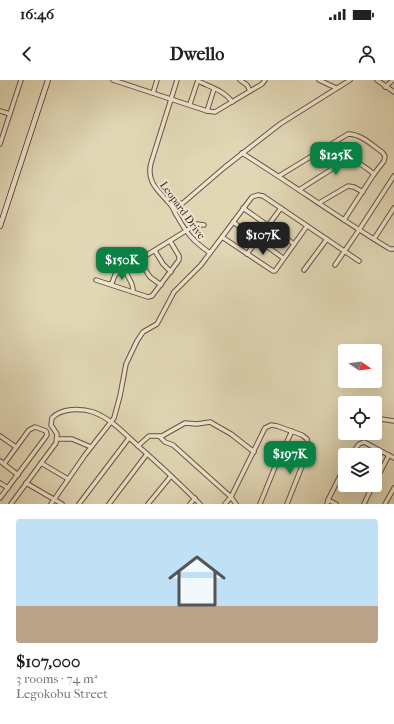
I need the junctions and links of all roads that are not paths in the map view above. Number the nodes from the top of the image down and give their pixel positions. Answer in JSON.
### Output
{"nodes":[{"id":1,"x":21,"y":80,"type":"edge"},
{"id":2,"x":48,"y":80,"type":"edge"},
{"id":3,"x":113,"y":80,"type":"edge"},
{"id":4,"x":157,"y":80,"type":"edge"},
{"id":5,"x":178,"y":80,"type":"edge"},
{"id":6,"x":240,"y":80,"type":"edge"},
{"id":7,"x":266,"y":80,"type":"edge"},
{"id":8,"x":319,"y":80,"type":"edge"},
{"id":9,"x":350,"y":80,"type":"edge"},
{"id":10,"x":377,"y":80,"type":"edge"},
{"id":11,"x":394,"y":80,"type":"edge"},
{"id":12,"x":198,"y":81,"type":"edge"},
{"id":13,"x":385,"y":86,"type":"junction"},
{"id":14,"x":336,"y":88,"type":"junction"},
{"id":15,"x":214,"y":89,"type":"junction"},
{"id":16,"x":250,"y":91,"type":"junction"},
{"id":17,"x":394,"y":92,"type":"edge"},
{"id":18,"x":153,"y":93,"type":"junction"},
{"id":19,"x":172,"y":98,"type":"junction"},
{"id":20,"x":232,"y":102,"type":"junction"},
{"id":21,"x":190,"y":104,"type":"junction"},
{"id":22,"x":207,"y":110,"type":"junction"},
{"id":23,"x":0,"y":111,"type":"edge"},
{"id":24,"x":10,"y":114,"type":"junction"},
{"id":25,"x":0,"y":144,"type":"edge"},
{"id":26,"x":242,"y":153,"type":"junction"},
{"id":27,"x":374,"y":174,"type":"junction"},
{"id":28,"x":279,"y":176,"type":"junction"},
{"id":29,"x":394,"y":176,"type":"edge"},
{"id":30,"x":299,"y":190,"type":"junction"},
{"id":31,"x":363,"y":192,"type":"junction"},
{"id":32,"x":170,"y":203,"type":"junction"},
{"id":33,"x":319,"y":203,"type":"junction"},
{"id":34,"x":243,"y":208,"type":"junction"},
{"id":35,"x":281,"y":208,"type":"junction"},
{"id":36,"x":394,"y":208,"type":"edge"},
{"id":37,"x":344,"y":220,"type":"junction"},
{"id":38,"x":233,"y":222,"type":"junction"},
{"id":39,"x":204,"y":225,"type":"dead end"},
{"id":40,"x":0,"y":226,"type":"edge"},
{"id":41,"x":269,"y":226,"type":"junction"},
{"id":42,"x":307,"y":226,"type":"junction"},
{"id":43,"x":359,"y":230,"type":"junction"},
{"id":44,"x":187,"y":231,"type":"junction"},
{"id":45,"x":222,"y":237,"type":"junction"},
{"id":46,"x":327,"y":239,"type":"junction"},
{"id":47,"x":374,"y":239,"type":"junction"},
{"id":48,"x":258,"y":240,"type":"junction"},
{"id":49,"x":170,"y":241,"type":"junction"},
{"id":50,"x":294,"y":244,"type":"junction"},
{"id":51,"x":345,"y":250,"type":"junction"},
{"id":52,"x":394,"y":250,"type":"edge"},
{"id":53,"x":155,"y":251,"type":"junction"},
{"id":54,"x":210,"y":253,"type":"junction"},
{"id":55,"x":247,"y":254,"type":"junction"},
{"id":56,"x":284,"y":258,"type":"junction"},
{"id":57,"x":139,"y":260,"type":"junction"},
{"id":58,"x":359,"y":260,"type":"dead end"},
{"id":59,"x":335,"y":265,"type":"dead end"},
{"id":60,"x":125,"y":269,"type":"junction"},
{"id":61,"x":304,"y":270,"type":"dead end"},
{"id":62,"x":171,"y":272,"type":"junction"},
{"id":63,"x":96,"y":280,"type":"dead end"},
{"id":64,"x":110,"y":284,"type":"junction"},
{"id":65,"x":161,"y":285,"type":"junction"},
{"id":66,"x":133,"y":292,"type":"junction"},
{"id":67,"x":382,"y":419,"type":"edge"},
{"id":68,"x":394,"y":421,"type":"edge"},
{"id":69,"x":111,"y":422,"type":"junction"},
{"id":70,"x":292,"y":431,"type":"junction"},
{"id":71,"x":0,"y":436,"type":"edge"},
{"id":72,"x":160,"y":437,"type":"junction"},
{"id":73,"x":130,"y":438,"type":"junction"},
{"id":74,"x":57,"y":439,"type":"junction"},
{"id":75,"x":138,"y":446,"type":"junction"},
{"id":76,"x":16,"y":447,"type":"junction"},
{"id":77,"x":91,"y":447,"type":"junction"},
{"id":78,"x":356,"y":448,"type":"edge"},
{"id":79,"x":374,"y":448,"type":"edge"},
{"id":80,"x":254,"y":452,"type":"junction"},
{"id":81,"x":382,"y":452,"type":"edge"},
{"id":82,"x":147,"y":454,"type":"junction"},
{"id":83,"x":389,"y":455,"type":"junction"},
{"id":84,"x":394,"y":458,"type":"edge"},
{"id":85,"x":0,"y":461,"type":"edge"},
{"id":86,"x":41,"y":463,"type":"junction"},
{"id":87,"x":4,"y":464,"type":"junction"},
{"id":88,"x":382,"y":468,"type":"edge"},
{"id":89,"x":18,"y":475,"type":"junction"},
{"id":90,"x":171,"y":476,"type":"junction"},
{"id":91,"x":68,"y":479,"type":"junction"},
{"id":92,"x":338,"y":481,"type":"edge"},
{"id":93,"x":0,"y":483,"type":"edge"},
{"id":94,"x":26,"y":483,"type":"junction"},
{"id":95,"x":8,"y":488,"type":"junction"},
{"id":96,"x":394,"y":488,"type":"edge"},
{"id":97,"x":370,"y":492,"type":"edge"},
{"id":98,"x":231,"y":497,"type":"junction"},
{"id":99,"x":0,"y":498,"type":"edge"},
{"id":100,"x":195,"y":498,"type":"junction"},
{"id":101,"x":54,"y":500,"type":"junction"},
{"id":102,"x":328,"y":502,"type":"edge"},
{"id":103,"x":12,"y":503,"type":"edge"},
{"id":104,"x":17,"y":504,"type":"edge"},
{"id":105,"x":51,"y":504,"type":"edge"},
{"id":106,"x":62,"y":504,"type":"edge"},
{"id":107,"x":79,"y":504,"type":"edge"},
{"id":108,"x":108,"y":504,"type":"edge"},
{"id":109,"x":148,"y":504,"type":"edge"},
{"id":110,"x":190,"y":504,"type":"edge"},
{"id":111,"x":200,"y":504,"type":"edge"},
{"id":112,"x":225,"y":504,"type":"edge"},
{"id":113,"x":236,"y":504,"type":"edge"},
{"id":114,"x":260,"y":504,"type":"edge"},
{"id":115,"x":288,"y":504,"type":"edge"},
{"id":116,"x":336,"y":504,"type":"edge"},
{"id":117,"x":364,"y":504,"type":"edge"},
{"id":118,"x":385,"y":504,"type":"edge"}],
"edges":[{"from":1,"to":24,"type":"street"},
{"from":2,"to":40,"type":"main road"},
{"from":3,"to":18,"type":"street"},
{"from":4,"to":18,"type":"street"},
{"from":5,"to":19,"type":"street","name":"Leopard Drive"},
{"from":6,"to":16,"type":"street"},
{"from":7,"to":16,"type":"street"},
{"from":8,"to":14,"type":"street"},
{"from":9,"to":14,"type":"street"},
{"from":10,"to":13,"type":"street"},
{"from":11,"to":13,"type":"street"},
{"from":12,"to":15,"type":"street"},
{"from":12,"to":21,"type":"street"},
{"from":13,"to":17,"type":"street"},
{"from":14,"to":26,"type":"street"},
{"from":15,"to":20,"type":"street"},
{"from":15,"to":22,"type":"street"},
{"from":16,"to":20,"type":"street"},
{"from":18,"to":19,"type":"street"},
{"from":19,"to":21,"type":"street"},
{"from":19,"to":32,"type":"street","name":"Leopard Drive"},
{"from":20,"to":22,"type":"street"},
{"from":21,"to":22,"type":"street"},
{"from":23,"to":24,"type":"street"},
{"from":24,"to":25,"type":"street"},
{"from":26,"to":28,"type":"street"},
{"from":26,"to":32,"type":"street"},
{"from":27,"to":28,"type":"street"},
{"from":27,"to":30,"type":"street"},
{"from":27,"to":31,"type":"street"},
{"from":28,"to":30,"type":"street"},
{"from":29,"to":43,"type":"street"},
{"from":30,"to":33,"type":"street"},
{"from":31,"to":33,"type":"street"},
{"from":31,"to":37,"type":"street"},
{"from":32,"to":44,"type":"street","name":"Leopard Drive"},
{"from":33,"to":37,"type":"street"},
{"from":34,"to":35,"type":"street"},
{"from":34,"to":38,"type":"street"},
{"from":34,"to":41,"type":"street"},
{"from":35,"to":41,"type":"street"},
{"from":35,"to":42,"type":"street"},
{"from":36,"to":47,"type":"street"},
{"from":37,"to":43,"type":"street"},
{"from":38,"to":45,"type":"street"},
{"from":38,"to":48,"type":"street"},
{"from":39,"to":44,"type":"street"},
{"from":41,"to":48,"type":"street"},
{"from":41,"to":50,"type":"street"},
{"from":42,"to":46,"type":"street"},
{"from":42,"to":50,"type":"street"},
{"from":43,"to":47,"type":"street"},
{"from":43,"to":51,"type":"street"},
{"from":44,"to":49,"type":"street"},
{"from":44,"to":54,"type":"street","name":"Leopard Drive"},
{"from":45,"to":54,"type":"street"},
{"from":45,"to":55,"type":"street"},
{"from":46,"to":51,"type":"street"},
{"from":46,"to":61,"type":"street"},
{"from":47,"to":52,"type":"street"},
{"from":48,"to":55,"type":"street"},
{"from":48,"to":56,"type":"street"},
{"from":49,"to":53,"type":"street"},
{"from":49,"to":62,"type":"street"},
{"from":50,"to":56,"type":"street"},
{"from":51,"to":58,"type":"street"},
{"from":51,"to":59,"type":"street"},
{"from":53,"to":57,"type":"street"},
{"from":53,"to":62,"type":"street"},
{"from":54,"to":69,"type":"street"},
{"from":55,"to":56,"type":"street"},
{"from":57,"to":60,"type":"street"},
{"from":57,"to":65,"type":"street"},
{"from":60,"to":64,"type":"street"},
{"from":60,"to":66,"type":"street"},
{"from":62,"to":65,"type":"street"},
{"from":63,"to":64,"type":"street"},
{"from":64,"to":66,"type":"street"},
{"from":65,"to":66,"type":"street"},
{"from":67,"to":68,"type":"street"},
{"from":69,"to":73,"type":"street"},
{"from":69,"to":74,"type":"street"},
{"from":69,"to":77,"type":"street"},
{"from":70,"to":80,"type":"street"},
{"from":70,"to":114,"type":"street"},
{"from":70,"to":115,"type":"street"},
{"from":71,"to":76,"type":"street"},
{"from":72,"to":75,"type":"street"},
{"from":72,"to":80,"type":"street"},
{"from":72,"to":98,"type":"street"},
{"from":73,"to":75,"type":"street"},
{"from":73,"to":107,"type":"street"},
{"from":74,"to":77,"type":"street"},
{"from":74,"to":86,"type":"street"},
{"from":75,"to":82,"type":"street"},
{"from":76,"to":87,"type":"street"},
{"from":76,"to":89,"type":"street"},
{"from":77,"to":91,"type":"street"},
{"from":78,"to":79,"type":"street"},
{"from":80,"to":98,"type":"street"},
{"from":81,"to":83,"type":"street"},
{"from":82,"to":90,"type":"street"},
{"from":82,"to":108,"type":"street"},
{"from":83,"to":84,"type":"street"},
{"from":83,"to":88,"type":"street"},
{"from":85,"to":87,"type":"street"},
{"from":86,"to":91,"type":"street"},
{"from":86,"to":94,"type":"street"},
{"from":87,"to":89,"type":"street"},
{"from":89,"to":95,"type":"street"},
{"from":90,"to":100,"type":"street"},
{"from":90,"to":109,"type":"street"},
{"from":91,"to":101,"type":"street"},
{"from":92,"to":102,"type":"street"},
{"from":93,"to":95,"type":"street"},
{"from":94,"to":101,"type":"street"},
{"from":94,"to":103,"type":"street"},
{"from":95,"to":99,"type":"street"},
{"from":96,"to":118,"type":"street"},
{"from":97,"to":117,"type":"street"},
{"from":98,"to":112,"type":"street"},
{"from":98,"to":113,"type":"street"},
{"from":100,"to":110,"type":"street"},
{"from":100,"to":111,"type":"street"},
{"from":101,"to":105,"type":"street"},
{"from":101,"to":106,"type":"street"},
{"from":102,"to":116,"type":"street"},
{"from":103,"to":104,"type":"street"}]}
